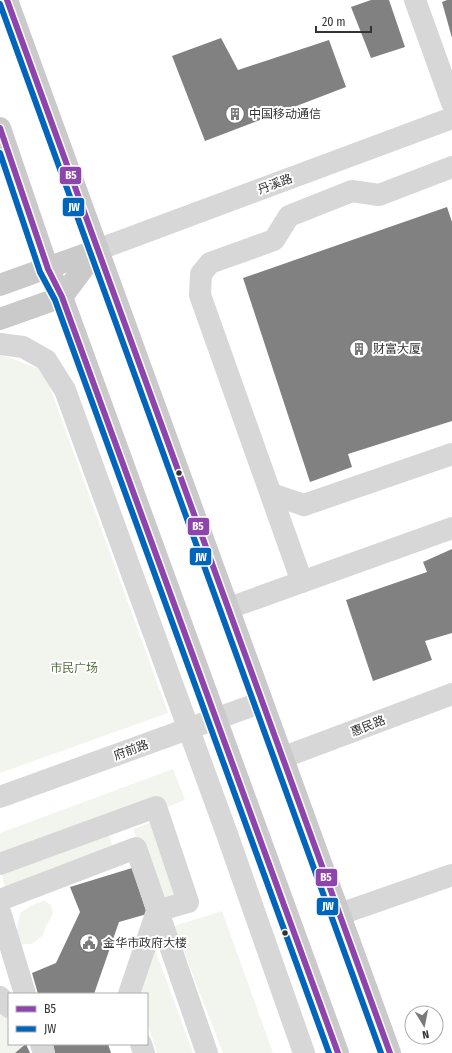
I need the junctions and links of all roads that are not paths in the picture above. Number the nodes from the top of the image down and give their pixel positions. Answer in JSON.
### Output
{"nodes":[{"id":1,"x":7,"y":0,"type":"edge"},
{"id":2,"x":415,"y":0,"type":"edge"},
{"id":3,"x":451,"y":119,"type":"edge"},
{"id":4,"x":0,"y":128,"type":"edge"},
{"id":5,"x":452,"y":167,"type":"edge"},
{"id":6,"x":97,"y":250,"type":"junction"},
{"id":7,"x":48,"y":269,"type":"junction"},
{"id":8,"x":0,"y":285,"type":"edge"},
{"id":9,"x":62,"y":297,"type":"junction"},
{"id":10,"x":0,"y":319,"type":"edge"},
{"id":11,"x":0,"y":344,"type":"edge"},
{"id":12,"x":452,"y":454,"type":"edge"},
{"id":13,"x":271,"y":494,"type":"junction"},
{"id":14,"x":452,"y":528,"type":"edge"},
{"id":15,"x":302,"y":582,"type":"junction"},
{"id":16,"x":229,"y":608,"type":"junction"},
{"id":17,"x":452,"y":694,"type":"edge"},
{"id":18,"x":262,"y":702,"type":"junction"},
{"id":19,"x":215,"y":720,"type":"junction"},
{"id":20,"x":189,"y":729,"type":"junction"},
{"id":21,"x":284,"y":757,"type":"junction"},
{"id":22,"x":0,"y":797,"type":"edge"},
{"id":23,"x":114,"y":822,"type":"junction"},
{"id":24,"x":124,"y":852,"type":"junction"},
{"id":25,"x":0,"y":864,"type":"edge"},
{"id":26,"x":452,"y":875,"type":"edge"},
{"id":27,"x":0,"y":900,"type":"edge"},
{"id":28,"x":157,"y":911,"type":"junction"},
{"id":29,"x":0,"y":912,"type":"edge"},
{"id":30,"x":340,"y":914,"type":"junction"},
{"id":31,"x":25,"y":993,"type":"edge"},
{"id":32,"x":129,"y":993,"type":"edge"},
{"id":33,"x":0,"y":997,"type":"edge"},
{"id":34,"x":8,"y":1005,"type":"edge"},
{"id":35,"x":207,"y":1053,"type":"edge"},
{"id":36,"x":304,"y":1053,"type":"edge"},
{"id":37,"x":338,"y":1053,"type":"edge"},
{"id":38,"x":390,"y":1053,"type":"edge"}],
"edges":[{"from":1,"to":6,"type":"main road"},
{"from":2,"to":3,"type":"street"},
{"from":3,"to":6,"type":"street","name":"丹溪路"},
{"from":4,"to":7,"type":"main road"},
{"from":5,"to":13,"type":"street"},
{"from":6,"to":7,"type":"main road","name":"丹溪路"},
{"from":6,"to":9,"type":"main road"},
{"from":6,"to":16,"type":"main road"},
{"from":7,"to":8,"type":"main road","name":"丹溪路"},
{"from":7,"to":9,"type":"main road"},
{"from":9,"to":10,"type":"main road"},
{"from":9,"to":19,"type":"main road"},
{"from":11,"to":20,"type":"street"},
{"from":12,"to":13,"type":"street"},
{"from":13,"to":15,"type":"street"},
{"from":14,"to":15,"type":"street"},
{"from":15,"to":16,"type":"street"},
{"from":16,"to":18,"type":"main road"},
{"from":17,"to":21,"type":"street","name":"惠民路"},
{"from":18,"to":19,"type":"street","name":"府前路"},
{"from":18,"to":21,"type":"main road"},
{"from":19,"to":20,"type":"street","name":"府前路"},
{"from":19,"to":37,"type":"main road"},
{"from":20,"to":22,"type":"street","name":"府前路"},
{"from":20,"to":36,"type":"street"},
{"from":21,"to":30,"type":"main road"},
{"from":23,"to":24,"type":"street"},
{"from":23,"to":25,"type":"street"},
{"from":23,"to":28,"type":"street"},
{"from":24,"to":27,"type":"street"},
{"from":24,"to":28,"type":"street"},
{"from":26,"to":30,"type":"street"},
{"from":28,"to":32,"type":"street"},
{"from":28,"to":35,"type":"street"},
{"from":29,"to":31,"type":"street"},
{"from":30,"to":38,"type":"main road"},
{"from":33,"to":34,"type":"street"}]}
